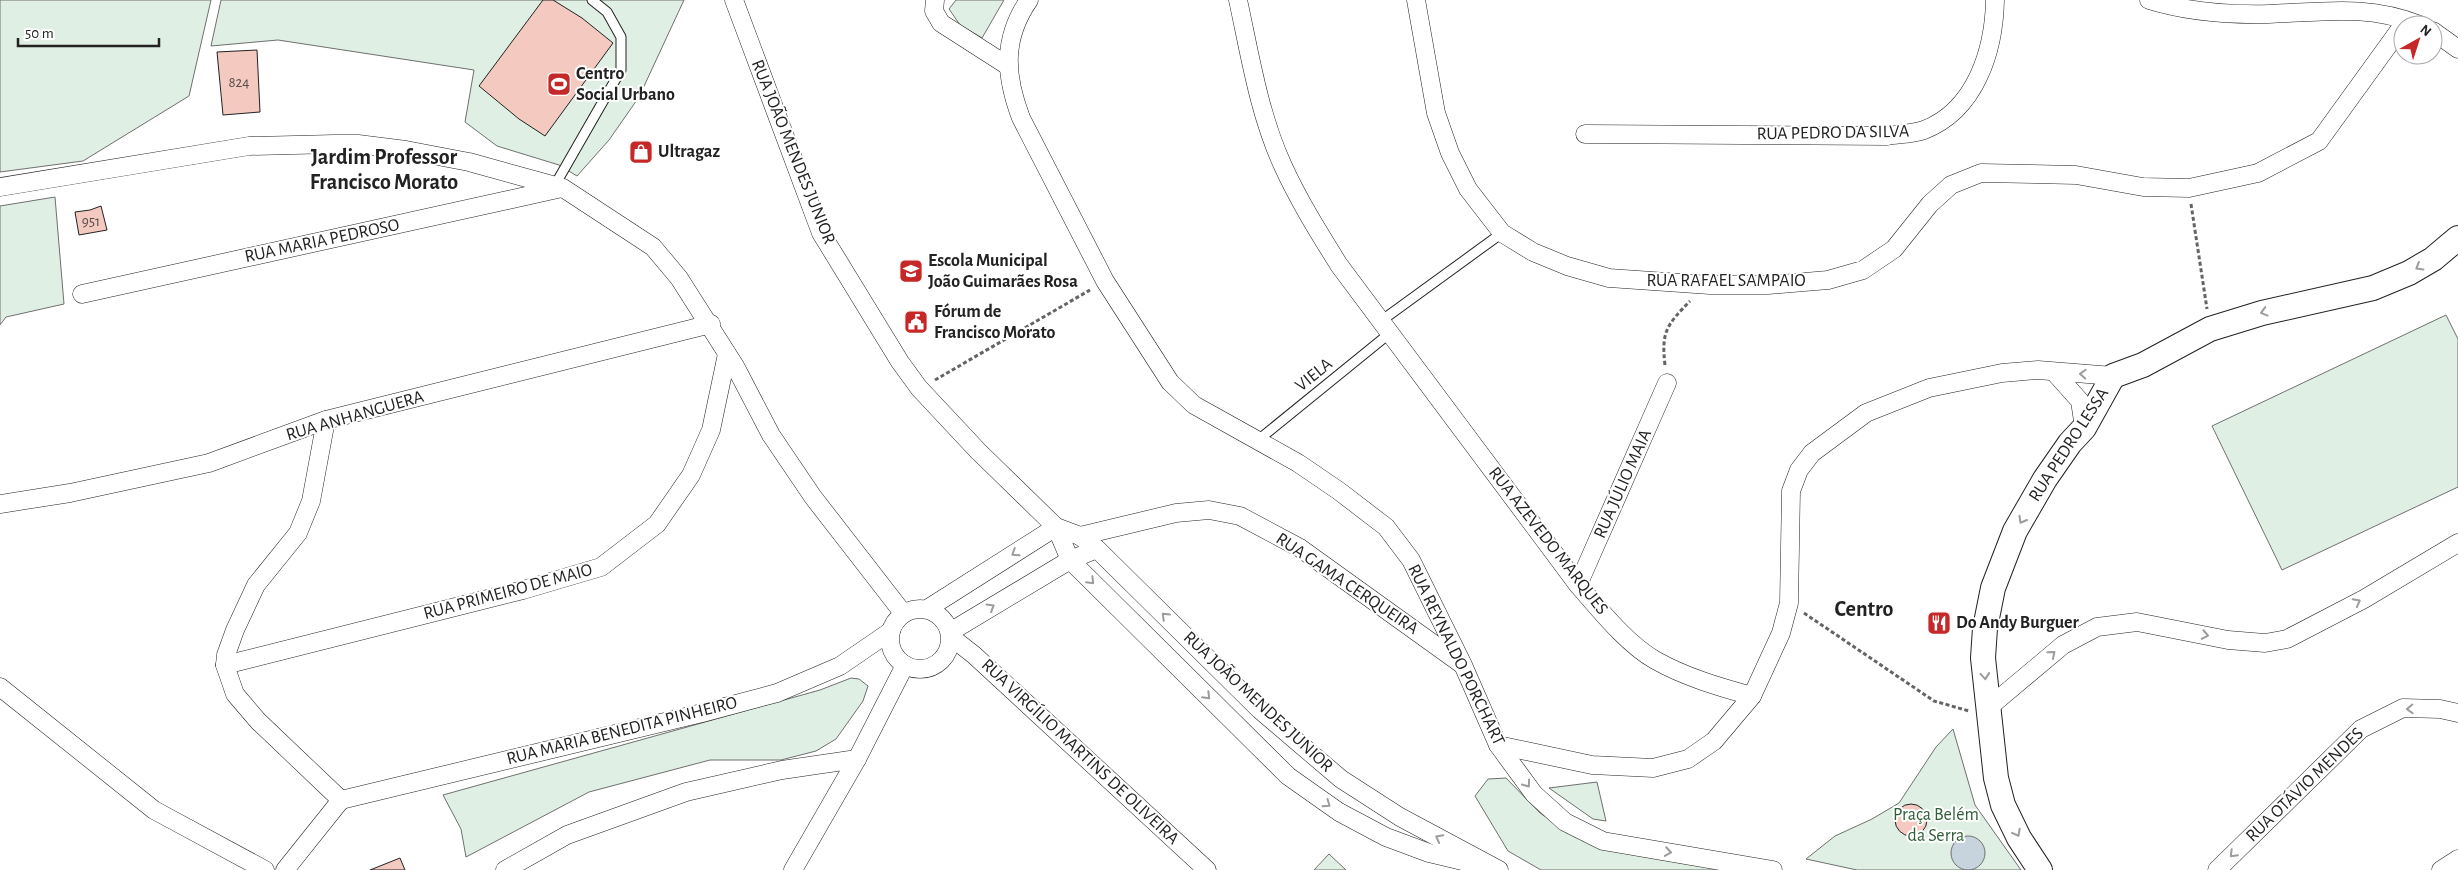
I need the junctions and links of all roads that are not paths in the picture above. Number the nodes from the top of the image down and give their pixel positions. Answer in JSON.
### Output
{"nodes":[{"id":1,"x":592,"y":0,"type":"edge"},
{"id":2,"x":734,"y":0,"type":"edge"},
{"id":3,"x":934,"y":0,"type":"edge"},
{"id":4,"x":1029,"y":0,"type":"edge"},
{"id":5,"x":1238,"y":0,"type":"edge"},
{"id":6,"x":1416,"y":0,"type":"edge"},
{"id":7,"x":1995,"y":0,"type":"edge"},
{"id":8,"x":2149,"y":0,"type":"edge"},
{"id":9,"x":2393,"y":20,"type":"edge"},
{"id":10,"x":2443,"y":38,"type":"edge"},
{"id":11,"x":2393,"y":44,"type":"edge"},
{"id":12,"x":2458,"y":49,"type":"edge"},
{"id":13,"x":1008,"y":66,"type":"junction"},
{"id":14,"x":1585,"y":134,"type":"dead end"},
{"id":15,"x":559,"y":186,"type":"junction"},
{"id":16,"x":0,"y":187,"type":"edge"},
{"id":17,"x":1502,"y":233,"type":"junction"},
{"id":18,"x":2458,"y":238,"type":"edge"},
{"id":19,"x":82,"y":294,"type":"dead end"},
{"id":20,"x":711,"y":324,"type":"junction"},
{"id":21,"x":1386,"y":327,"type":"junction"},
{"id":22,"x":727,"y":354,"type":"junction"},
{"id":23,"x":2054,"y":372,"type":"junction"},
{"id":24,"x":2113,"y":376,"type":"junction"},
{"id":25,"x":1667,"y":384,"type":"road end"},
{"id":26,"x":326,"y":420,"type":"junction"},
{"id":27,"x":2084,"y":428,"type":"junction"},
{"id":28,"x":1257,"y":441,"type":"junction"},
{"id":29,"x":0,"y":504,"type":"edge"},
{"id":30,"x":1056,"y":527,"type":"junction"},
{"id":31,"x":1080,"y":536,"type":"junction"},
{"id":32,"x":2458,"y":543,"type":"edge"},
{"id":33,"x":1097,"y":549,"type":"junction"},
{"id":34,"x":1070,"y":560,"type":"junction"},
{"id":35,"x":1578,"y":585,"type":"junction"},
{"id":36,"x":927,"y":609,"type":"junction"},
{"id":37,"x":903,"y":613,"type":"junction"},
{"id":38,"x":891,"y":631,"type":"junction"},
{"id":39,"x":950,"y":635,"type":"junction"},
{"id":40,"x":225,"y":665,"type":"junction"},
{"id":41,"x":905,"y":665,"type":"junction"},
{"id":42,"x":1463,"y":665,"type":"junction"},
{"id":43,"x":0,"y":687,"type":"edge"},
{"id":44,"x":1752,"y":696,"type":"junction"},
{"id":45,"x":1988,"y":712,"type":"junction"},
{"id":46,"x":2458,"y":713,"type":"edge"},
{"id":47,"x":1498,"y":745,"type":"junction"},
{"id":48,"x":857,"y":760,"type":"junction"},
{"id":49,"x":341,"y":800,"type":"junction"},
{"id":50,"x":2458,"y":859,"type":"edge"},
{"id":51,"x":265,"y":870,"type":"edge"},
{"id":52,"x":285,"y":870,"type":"edge"},
{"id":53,"x":505,"y":870,"type":"edge"},
{"id":54,"x":793,"y":870,"type":"edge"},
{"id":55,"x":1207,"y":870,"type":"edge"},
{"id":56,"x":1498,"y":870,"type":"edge"},
{"id":57,"x":1772,"y":870,"type":"edge"},
{"id":58,"x":2040,"y":870,"type":"edge"},
{"id":59,"x":2217,"y":870,"type":"edge"},
{"id":60,"x":2441,"y":870,"type":"edge"}],
"edges":[{"from":1,"to":15,"type":"lane"},
{"from":2,"to":30,"type":"street","name":"RUA JOÃO MENDES JUNIOR"},
{"from":3,"to":13,"type":"street"},
{"from":4,"to":13,"type":"street","name":"RUA REYNALDO PORCHART"},
{"from":5,"to":21,"type":"street","name":"RUA AZEVEDO MARQUES"},
{"from":6,"to":17,"type":"street","name":"RUA RAFAEL SAMPAIO"},
{"from":7,"to":14,"type":"street","name":"RUA PEDRO DA SILVA"},
{"from":8,"to":9,"type":"street"},
{"from":10,"to":12,"type":"street"},
{"from":11,"to":17,"type":"street","name":"RUA RAFAEL SAMPAIO"},
{"from":13,"to":28,"type":"street","name":"RUA REYNALDO PORCHART"},
{"from":15,"to":16,"type":"street"},
{"from":15,"to":19,"type":"street","name":"RUA MARIA PEDROSO"},
{"from":15,"to":20,"type":"street"},
{"from":17,"to":21,"type":"lane","name":"VIELA"},
{"from":18,"to":24,"type":"main road","name":"RUA PEDRO LESSA","one_way":true},
{"from":20,"to":22,"type":"street"},
{"from":20,"to":26,"type":"street","name":"RUA ANHANGUERA"},
{"from":21,"to":28,"type":"lane","name":"VIELA"},
{"from":21,"to":35,"type":"street","name":"RUA AZEVEDO MARQUES"},
{"from":22,"to":37,"type":"street"},
{"from":22,"to":40,"type":"street","name":"RUA PRIMEIRO DE MAIO"},
{"from":24,"to":23,"type":"street","one_way":true},
{"from":23,"to":27,"type":"street"},
{"from":23,"to":44,"type":"street"},
{"from":24,"to":27,"type":"main road","name":"RUA PEDRO LESSA"},
{"from":25,"to":35,"type":"street","name":"RUA JÚLIO MAIA"},
{"from":26,"to":29,"type":"street","name":"RUA ANHANGUERA"},
{"from":26,"to":40,"type":"street"},
{"from":27,"to":45,"type":"main road","name":"RUA PEDRO LESSA","one_way":true},
{"from":28,"to":42,"type":"street","name":"RUA REYNALDO PORCHART"},
{"from":30,"to":31,"type":"street","name":"RUA JOÃO MENDES JUNIOR"},
{"from":30,"to":34,"type":"street","name":"RUA JOÃO MENDES JUNIOR"},
{"from":30,"to":36,"type":"street","one_way":true},
{"from":31,"to":33,"type":"street","name":"RUA JOÃO MENDES JUNIOR"},
{"from":31,"to":42,"type":"street","name":"RUA GAMA CERQUEIRA"},
{"from":45,"to":32,"type":"street","one_way":true},
{"from":33,"to":34,"type":"street"},
{"from":56,"to":33,"type":"street","name":"RUA JOÃO MENDES JUNIOR","one_way":true},
{"from":39,"to":34,"type":"street","one_way":true},
{"from":34,"to":56,"type":"street","name":"RUA JOÃO MENDES JUNIOR","one_way":true},
{"from":35,"to":44,"type":"street","name":"RUA AZEVEDO MARQUES"},
{"from":36,"to":37,"type":"street"},
{"from":36,"to":39,"type":"street"},
{"from":37,"to":38,"type":"street"},
{"from":38,"to":41,"type":"street"},
{"from":38,"to":49,"type":"street","name":"RUA MARIA BENEDITA PINHEIRO"},
{"from":39,"to":41,"type":"street"},
{"from":39,"to":55,"type":"street","name":"RUA VIRGÍLIO MARTINS DE OLIVEIRA"},
{"from":40,"to":49,"type":"street"},
{"from":41,"to":48,"type":"street"},
{"from":42,"to":47,"type":"street","name":"RUA REYNALDO PORCHART"},
{"from":43,"to":51,"type":"street"},
{"from":44,"to":47,"type":"street"},
{"from":45,"to":58,"type":"main road","name":"RUA PEDRO LESSA","one_way":true},
{"from":46,"to":59,"type":"street","name":"RUA OTÁVIO MENDES","one_way":true},
{"from":47,"to":57,"type":"street","name":"RUA REYNALDO PORCHART","one_way":true},
{"from":48,"to":53,"type":"street"},
{"from":48,"to":54,"type":"street"},
{"from":49,"to":52,"type":"street"},
{"from":50,"to":60,"type":"street"}]}
